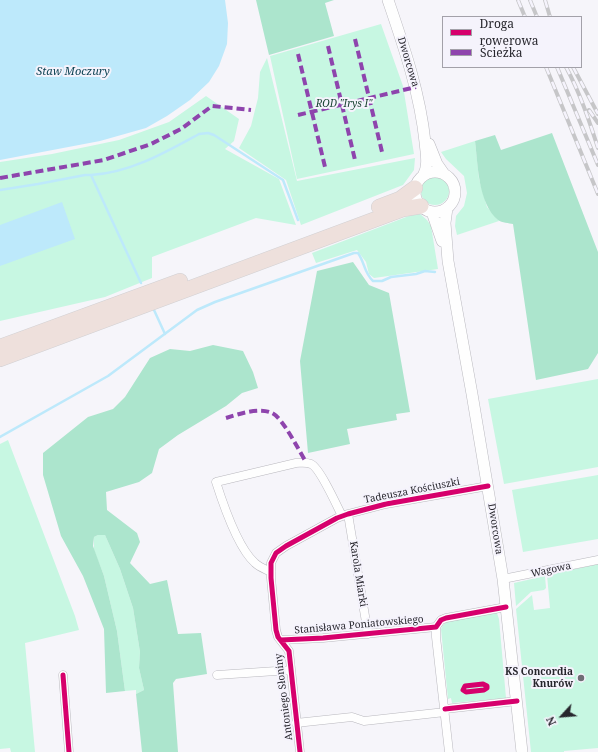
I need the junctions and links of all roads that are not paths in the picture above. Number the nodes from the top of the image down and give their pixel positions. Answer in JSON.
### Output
{"nodes":[{"id":1,"x":388,"y":0,"type":"edge"},
{"id":2,"x":424,"y":126,"type":"junction"},
{"id":3,"x":444,"y":174,"type":"junction"},
{"id":4,"x":419,"y":182,"type":"junction"},
{"id":5,"x":447,"y":208,"type":"junction"},
{"id":6,"x":426,"y":209,"type":"junction"},
{"id":7,"x":448,"y":261,"type":"junction"},
{"id":8,"x":0,"y":347,"type":"edge"},
{"id":9,"x":0,"y":359,"type":"edge"},
{"id":10,"x":488,"y":486,"type":"junction"},
{"id":11,"x":345,"y":515,"type":"junction"},
{"id":12,"x":598,"y":560,"type":"edge"},
{"id":13,"x":271,"y":572,"type":"junction"},
{"id":14,"x":503,"y":579,"type":"junction"},
{"id":15,"x":506,"y":608,"type":"junction"},
{"id":16,"x":436,"y":627,"type":"junction"},
{"id":17,"x":368,"y":634,"type":"junction"},
{"id":18,"x":281,"y":640,"type":"junction"},
{"id":19,"x":291,"y":670,"type":"junction"},
{"id":20,"x":63,"y":675,"type":"dead end"},
{"id":21,"x":217,"y":675,"type":"dead end"},
{"id":22,"x":517,"y":701,"type":"junction"},
{"id":23,"x":445,"y":710,"type":"junction"},
{"id":24,"x":296,"y":723,"type":"junction"},
{"id":25,"x":69,"y":752,"type":"edge"},
{"id":26,"x":300,"y":752,"type":"edge"},
{"id":27,"x":449,"y":752,"type":"edge"},
{"id":28,"x":522,"y":752,"type":"edge"}],
"edges":[{"from":1,"to":2,"type":"main road","name":"Dworcowa"},
{"from":2,"to":3,"type":"main road","name":"Dworcowa"},
{"from":2,"to":4,"type":"main road","name":"Dworcowa"},
{"from":3,"to":4,"type":"main road"},
{"from":3,"to":5,"type":"main road"},
{"from":4,"to":6,"type":"main road"},
{"from":4,"to":8,"type":"highway"},
{"from":5,"to":6,"type":"main road"},
{"from":5,"to":7,"type":"main road","name":"Dworcowa"},
{"from":6,"to":7,"type":"main road","name":"Dworcowa"},
{"from":6,"to":9,"type":"highway"},
{"from":7,"to":10,"type":"main road","name":"Dworcowa"},
{"from":10,"to":11,"type":"street","name":"Tadeusza Kościuszki"},
{"from":10,"to":14,"type":"main road","name":"Dworcowa"},
{"from":11,"to":13,"type":"street","name":"Tadeusza Kościuszki"},
{"from":11,"to":13,"type":"street","name":"Karola Miarki"},
{"from":11,"to":17,"type":"street","name":"Karola Miarki"},
{"from":12,"to":14,"type":"street","name":"Wagowa"},
{"from":13,"to":18,"type":"street","name":"Antoniego Słoniny"},
{"from":14,"to":15,"type":"main road","name":"Dworcowa"},
{"from":15,"to":16,"type":"street","name":"Stanisława Poniatowskiego"},
{"from":15,"to":22,"type":"main road","name":"Dworcowa"},
{"from":16,"to":17,"type":"street","name":"Stanisława Poniatowskiego"},
{"from":16,"to":23,"type":"street"},
{"from":17,"to":18,"type":"street","name":"Stanisława Poniatowskiego"},
{"from":18,"to":19,"type":"street","name":"Antoniego Słoniny"},
{"from":19,"to":21,"type":"street"},
{"from":19,"to":24,"type":"street","name":"Antoniego Słoniny"},
{"from":20,"to":25,"type":"street"},
{"from":22,"to":23,"type":"street"},
{"from":22,"to":28,"type":"main road","name":"Dworcowa"},
{"from":23,"to":24,"type":"street"},
{"from":23,"to":27,"type":"street"},
{"from":24,"to":26,"type":"street","name":"Antoniego Słoniny"}]}
